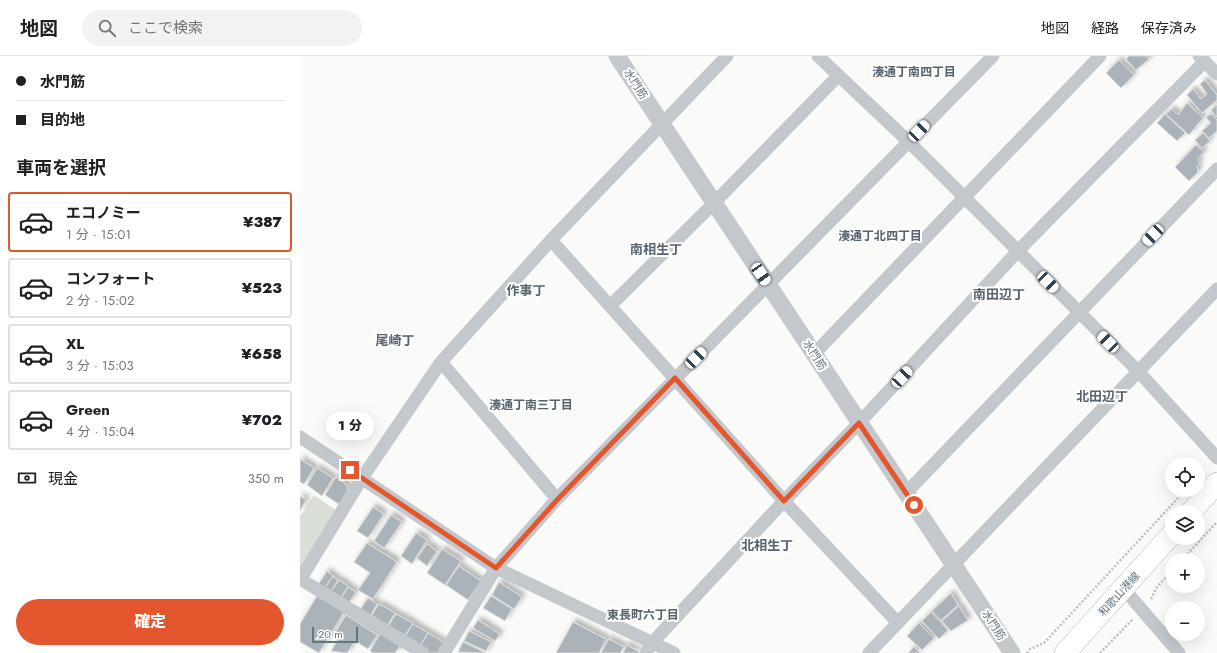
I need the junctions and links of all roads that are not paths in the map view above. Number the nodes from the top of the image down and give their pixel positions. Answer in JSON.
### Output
{"nodes":[{"id":1,"x":617,"y":56,"type":"edge"},
{"id":2,"x":727,"y":56,"type":"edge"},
{"id":3,"x":818,"y":56,"type":"edge"},
{"id":4,"x":993,"y":56,"type":"edge"},
{"id":5,"x":1100,"y":56,"type":"edge"},
{"id":6,"x":1202,"y":59,"type":"edge"},
{"id":7,"x":1217,"y":74,"type":"edge"},
{"id":8,"x":838,"y":76,"type":"junction"},
{"id":9,"x":662,"y":125,"type":"junction"},
{"id":10,"x":909,"y":142,"type":"junction"},
{"id":11,"x":1217,"y":169,"type":"edge"},
{"id":12,"x":964,"y":197,"type":"junction"},
{"id":13,"x":714,"y":203,"type":"junction"},
{"id":14,"x":552,"y":240,"type":"junction"},
{"id":15,"x":1018,"y":251,"type":"junction"},
{"id":16,"x":769,"y":285,"type":"junction"},
{"id":17,"x":1217,"y":289,"type":"edge"},
{"id":18,"x":611,"y":305,"type":"junction"},
{"id":19,"x":1079,"y":312,"type":"junction"},
{"id":20,"x":814,"y":354,"type":"junction"},
{"id":21,"x":441,"y":362,"type":"junction"},
{"id":22,"x":1138,"y":371,"type":"junction"},
{"id":23,"x":675,"y":378,"type":"junction"},
{"id":24,"x":859,"y":423,"type":"junction"},
{"id":25,"x":300,"y":437,"type":"edge"},
{"id":26,"x":1217,"y":458,"type":"edge"},
{"id":27,"x":362,"y":478,"type":"junction"},
{"id":28,"x":1217,"y":483,"type":"edge"},
{"id":29,"x":906,"y":493,"type":"junction"},
{"id":30,"x":557,"y":500,"type":"junction"},
{"id":31,"x":784,"y":501,"type":"junction"},
{"id":32,"x":1185,"y":504,"type":"edge"},
{"id":33,"x":1165,"y":542,"type":"edge"},
{"id":34,"x":953,"y":564,"type":"junction"},
{"id":35,"x":496,"y":568,"type":"junction"},
{"id":36,"x":300,"y":580,"type":"edge"},
{"id":37,"x":1124,"y":589,"type":"junction"},
{"id":38,"x":898,"y":623,"type":"junction"},
{"id":39,"x":649,"y":648,"type":"edge"},
{"id":40,"x":423,"y":653,"type":"edge"},
{"id":41,"x":444,"y":653,"type":"edge"},
{"id":42,"x":674,"y":653,"type":"edge"},
{"id":43,"x":869,"y":653,"type":"edge"},
{"id":44,"x":1012,"y":653,"type":"edge"},
{"id":45,"x":1065,"y":653,"type":"edge"},
{"id":46,"x":1179,"y":653,"type":"edge"}],
"edges":[{"from":1,"to":9,"type":"street","name":"水門筋"},
{"from":2,"to":9,"type":"street"},
{"from":3,"to":8,"type":"street"},
{"from":4,"to":10,"type":"street"},
{"from":5,"to":12,"type":"street"},
{"from":6,"to":7,"type":"street"},
{"from":6,"to":15,"type":"street"},
{"from":8,"to":10,"type":"street"},
{"from":8,"to":13,"type":"street"},
{"from":9,"to":13,"type":"street","name":"水門筋"},
{"from":9,"to":14,"type":"street"},
{"from":10,"to":12,"type":"street"},
{"from":10,"to":16,"type":"street"},
{"from":11,"to":19,"type":"street"},
{"from":12,"to":15,"type":"street"},
{"from":12,"to":20,"type":"street"},
{"from":13,"to":16,"type":"street","name":"水門筋"},
{"from":13,"to":18,"type":"street"},
{"from":14,"to":18,"type":"street"},
{"from":14,"to":21,"type":"street"},
{"from":15,"to":19,"type":"street"},
{"from":15,"to":24,"type":"street"},
{"from":16,"to":20,"type":"street","name":"水門筋"},
{"from":16,"to":23,"type":"street"},
{"from":17,"to":22,"type":"street"},
{"from":18,"to":23,"type":"street"},
{"from":19,"to":22,"type":"street"},
{"from":19,"to":29,"type":"street"},
{"from":20,"to":24,"type":"street","name":"水門筋"},
{"from":21,"to":27,"type":"street"},
{"from":21,"to":30,"type":"street"},
{"from":22,"to":26,"type":"street"},
{"from":22,"to":34,"type":"street"},
{"from":23,"to":30,"type":"street"},
{"from":23,"to":31,"type":"street"},
{"from":24,"to":29,"type":"street","name":"水門筋"},
{"from":24,"to":31,"type":"street"},
{"from":25,"to":27,"type":"street"},
{"from":27,"to":35,"type":"street"},
{"from":27,"to":36,"type":"street"},
{"from":28,"to":32,"type":"main road"},
{"from":29,"to":34,"type":"street","name":"水門筋"},
{"from":30,"to":35,"type":"street"},
{"from":31,"to":38,"type":"street"},
{"from":31,"to":39,"type":"street"},
{"from":33,"to":37,"type":"main road","name":"和歌山港線"},
{"from":34,"to":38,"type":"street"},
{"from":34,"to":44,"type":"street","name":"水門筋"},
{"from":35,"to":39,"type":"street"},
{"from":35,"to":41,"type":"street"},
{"from":36,"to":40,"type":"street"},
{"from":37,"to":45,"type":"main road","name":"和歌山港線"},
{"from":37,"to":46,"type":"street"},
{"from":38,"to":43,"type":"street"},
{"from":39,"to":42,"type":"street"}]}
